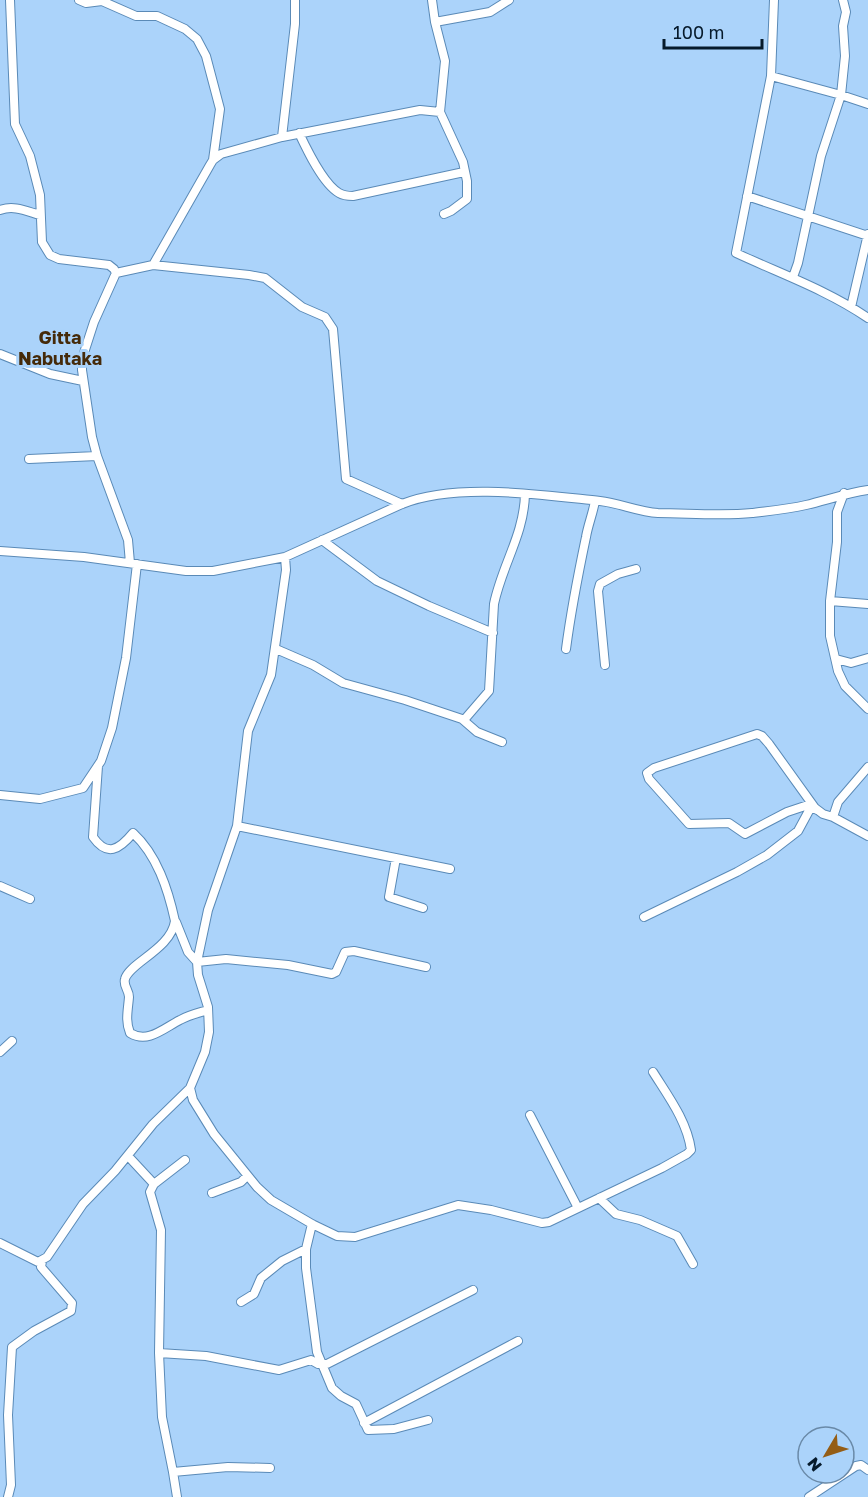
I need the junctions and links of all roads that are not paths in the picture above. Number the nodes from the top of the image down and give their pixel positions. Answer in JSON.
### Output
{"nodes":[{"id":1,"x":10,"y":0,"type":"edge"},
{"id":2,"x":79,"y":0,"type":"edge"},
{"id":3,"x":295,"y":0,"type":"edge"},
{"id":4,"x":432,"y":0,"type":"edge"},
{"id":5,"x":509,"y":0,"type":"edge"},
{"id":6,"x":774,"y":0,"type":"edge"},
{"id":7,"x":843,"y":0,"type":"edge"},
{"id":8,"x":435,"y":22,"type":"junction"},
{"id":9,"x":771,"y":76,"type":"junction"},
{"id":10,"x":841,"y":94,"type":"junction"},
{"id":11,"x":868,"y":104,"type":"edge"},
{"id":12,"x":440,"y":112,"type":"junction"},
{"id":13,"x":299,"y":134,"type":"junction"},
{"id":14,"x":282,"y":136,"type":"junction"},
{"id":15,"x":213,"y":160,"type":"junction"},
{"id":16,"x":464,"y":172,"type":"junction"},
{"id":17,"x":747,"y":196,"type":"junction"},
{"id":18,"x":0,"y":210,"type":"edge"},
{"id":19,"x":444,"y":214,"type":"dead end"},
{"id":20,"x":40,"y":215,"type":"junction"},
{"id":21,"x":808,"y":217,"type":"junction"},
{"id":22,"x":868,"y":235,"type":"edge"},
{"id":23,"x":153,"y":265,"type":"junction"},
{"id":24,"x":116,"y":273,"type":"junction"},
{"id":25,"x":793,"y":277,"type":"junction"},
{"id":26,"x":851,"y":307,"type":"junction"},
{"id":27,"x":868,"y":318,"type":"edge"},
{"id":28,"x":0,"y":354,"type":"edge"},
{"id":29,"x":83,"y":381,"type":"junction"},
{"id":30,"x":97,"y":456,"type":"junction"},
{"id":31,"x":29,"y":459,"type":"dead end"},
{"id":32,"x":868,"y":490,"type":"edge"},
{"id":33,"x":525,"y":494,"type":"junction"},
{"id":34,"x":844,"y":494,"type":"junction"},
{"id":35,"x":596,"y":501,"type":"junction"},
{"id":36,"x":402,"y":504,"type":"junction"},
{"id":37,"x":322,"y":540,"type":"junction"},
{"id":38,"x":0,"y":551,"type":"edge"},
{"id":39,"x":285,"y":557,"type":"junction"},
{"id":40,"x":134,"y":563,"type":"junction"},
{"id":41,"x":636,"y":569,"type":"dead end"},
{"id":42,"x":830,"y":601,"type":"junction"},
{"id":43,"x":868,"y":604,"type":"edge"},
{"id":44,"x":493,"y":633,"type":"junction"},
{"id":45,"x":276,"y":649,"type":"junction"},
{"id":46,"x":566,"y":649,"type":"dead end"},
{"id":47,"x":868,"y":658,"type":"edge"},
{"id":48,"x":836,"y":659,"type":"junction"},
{"id":49,"x":605,"y":665,"type":"dead end"},
{"id":50,"x":868,"y":709,"type":"edge"},
{"id":51,"x":464,"y":720,"type":"junction"},
{"id":52,"x":501,"y":742,"type":"dead end"},
{"id":53,"x":98,"y":766,"type":"junction"},
{"id":54,"x":868,"y":766,"type":"edge"},
{"id":55,"x":83,"y":788,"type":"junction"},
{"id":56,"x":96,"y":789,"type":"junction"},
{"id":57,"x":0,"y":795,"type":"edge"},
{"id":58,"x":814,"y":808,"type":"junction"},
{"id":59,"x":833,"y":817,"type":"junction"},
{"id":60,"x":237,"y":826,"type":"junction"},
{"id":61,"x":868,"y":836,"type":"edge"},
{"id":62,"x":396,"y":858,"type":"junction"},
{"id":63,"x":450,"y":869,"type":"dead end"},
{"id":64,"x":0,"y":879,"type":"edge"},
{"id":65,"x":3,"y":887,"type":"edge"},
{"id":66,"x":30,"y":899,"type":"dead end"},
{"id":67,"x":423,"y":908,"type":"dead end"},
{"id":68,"x":644,"y":917,"type":"dead end"},
{"id":69,"x":175,"y":921,"type":"junction"},
{"id":70,"x":197,"y":962,"type":"junction"},
{"id":71,"x":426,"y":967,"type":"dead end"},
{"id":72,"x":208,"y":1010,"type":"junction"},
{"id":73,"x":12,"y":1041,"type":"dead end"},
{"id":74,"x":0,"y":1052,"type":"edge"},
{"id":75,"x":653,"y":1072,"type":"dead end"},
{"id":76,"x":190,"y":1088,"type":"junction"},
{"id":77,"x":182,"y":1098,"type":"junction"},
{"id":78,"x":193,"y":1100,"type":"junction"},
{"id":79,"x":530,"y":1115,"type":"dead end"},
{"id":80,"x":128,"y":1156,"type":"junction"},
{"id":81,"x":185,"y":1160,"type":"dead end"},
{"id":82,"x":247,"y":1176,"type":"junction"},
{"id":83,"x":154,"y":1184,"type":"junction"},
{"id":84,"x":212,"y":1193,"type":"dead end"},
{"id":85,"x":599,"y":1198,"type":"junction"},
{"id":86,"x":578,"y":1208,"type":"junction"},
{"id":87,"x":312,"y":1224,"type":"junction"},
{"id":88,"x":0,"y":1243,"type":"edge"},
{"id":89,"x":306,"y":1249,"type":"junction"},
{"id":90,"x":42,"y":1261,"type":"junction"},
{"id":91,"x":693,"y":1264,"type":"dead end"},
{"id":92,"x":473,"y":1290,"type":"dead end"},
{"id":93,"x":242,"y":1302,"type":"dead end"},
{"id":94,"x":518,"y":1341,"type":"dead end"},
{"id":95,"x":159,"y":1353,"type":"junction"},
{"id":96,"x":321,"y":1365,"type":"junction"},
{"id":97,"x":428,"y":1420,"type":"dead end"},
{"id":98,"x":364,"y":1423,"type":"junction"},
{"id":99,"x":270,"y":1468,"type":"dead end"},
{"id":100,"x":868,"y":1470,"type":"edge"},
{"id":101,"x":174,"y":1472,"type":"junction"},
{"id":102,"x":8,"y":1497,"type":"edge"},
{"id":103,"x":177,"y":1497,"type":"edge"},
{"id":104,"x":808,"y":1497,"type":"edge"}],
"edges":[{"from":1,"to":20,"type":"street"},
{"from":2,"to":15,"type":"street"},
{"from":3,"to":14,"type":"street"},
{"from":4,"to":8,"type":"street"},
{"from":5,"to":8,"type":"street"},
{"from":6,"to":9,"type":"street"},
{"from":7,"to":10,"type":"street"},
{"from":8,"to":12,"type":"street"},
{"from":9,"to":10,"type":"street"},
{"from":9,"to":17,"type":"street"},
{"from":10,"to":11,"type":"street"},
{"from":10,"to":21,"type":"street"},
{"from":12,"to":13,"type":"street"},
{"from":12,"to":16,"type":"street"},
{"from":13,"to":14,"type":"street"},
{"from":13,"to":16,"type":"street"},
{"from":14,"to":15,"type":"street"},
{"from":15,"to":23,"type":"street"},
{"from":16,"to":19,"type":"street"},
{"from":17,"to":21,"type":"street"},
{"from":17,"to":25,"type":"street"},
{"from":18,"to":20,"type":"street"},
{"from":20,"to":24,"type":"street"},
{"from":21,"to":22,"type":"street"},
{"from":21,"to":25,"type":"street"},
{"from":22,"to":26,"type":"street"},
{"from":23,"to":24,"type":"street"},
{"from":23,"to":36,"type":"street"},
{"from":24,"to":29,"type":"street"},
{"from":25,"to":26,"type":"street"},
{"from":26,"to":27,"type":"street"},
{"from":28,"to":29,"type":"street"},
{"from":29,"to":30,"type":"street"},
{"from":30,"to":31,"type":"street"},
{"from":30,"to":40,"type":"street"},
{"from":32,"to":34,"type":"street"},
{"from":33,"to":35,"type":"street"},
{"from":33,"to":36,"type":"street"},
{"from":33,"to":44,"type":"street"},
{"from":34,"to":35,"type":"street"},
{"from":34,"to":42,"type":"street"},
{"from":35,"to":46,"type":"street"},
{"from":36,"to":37,"type":"street"},
{"from":37,"to":39,"type":"street"},
{"from":37,"to":44,"type":"street"},
{"from":38,"to":40,"type":"street"},
{"from":39,"to":40,"type":"street"},
{"from":39,"to":45,"type":"street"},
{"from":40,"to":53,"type":"street"},
{"from":41,"to":49,"type":"street"},
{"from":42,"to":43,"type":"street"},
{"from":42,"to":48,"type":"street"},
{"from":44,"to":51,"type":"street"},
{"from":45,"to":51,"type":"street"},
{"from":45,"to":60,"type":"street"},
{"from":47,"to":48,"type":"street"},
{"from":48,"to":50,"type":"street"},
{"from":51,"to":52,"type":"street"},
{"from":53,"to":55,"type":"street"},
{"from":53,"to":56,"type":"street"},
{"from":54,"to":59,"type":"street"},
{"from":55,"to":56,"type":"street"},
{"from":55,"to":57,"type":"street"},
{"from":56,"to":69,"type":"street"},
{"from":58,"to":58,"type":"street"},
{"from":58,"to":59,"type":"street"},
{"from":58,"to":68,"type":"street"},
{"from":59,"to":61,"type":"street"},
{"from":60,"to":62,"type":"street"},
{"from":60,"to":70,"type":"street"},
{"from":62,"to":63,"type":"street"},
{"from":62,"to":67,"type":"street"},
{"from":64,"to":65,"type":"street"},
{"from":65,"to":66,"type":"street"},
{"from":69,"to":70,"type":"street"},
{"from":69,"to":72,"type":"street"},
{"from":70,"to":71,"type":"street"},
{"from":70,"to":72,"type":"street"},
{"from":72,"to":76,"type":"street"},
{"from":73,"to":74,"type":"street"},
{"from":75,"to":85,"type":"street"},
{"from":76,"to":77,"type":"street"},
{"from":76,"to":78,"type":"street"},
{"from":77,"to":78,"type":"street"},
{"from":77,"to":80,"type":"street"},
{"from":78,"to":82,"type":"street"},
{"from":79,"to":86,"type":"street"},
{"from":80,"to":83,"type":"street"},
{"from":80,"to":90,"type":"street"},
{"from":81,"to":83,"type":"street"},
{"from":82,"to":84,"type":"street"},
{"from":82,"to":87,"type":"street"},
{"from":83,"to":95,"type":"street"},
{"from":85,"to":86,"type":"street"},
{"from":85,"to":91,"type":"street"},
{"from":86,"to":87,"type":"street"},
{"from":87,"to":89,"type":"street"},
{"from":88,"to":90,"type":"street"},
{"from":89,"to":93,"type":"street"},
{"from":89,"to":96,"type":"street"},
{"from":90,"to":102,"type":"street"},
{"from":92,"to":96,"type":"street"},
{"from":94,"to":98,"type":"street"},
{"from":95,"to":96,"type":"street"},
{"from":95,"to":101,"type":"street"},
{"from":96,"to":98,"type":"street"},
{"from":97,"to":98,"type":"street"},
{"from":99,"to":101,"type":"street"},
{"from":100,"to":104,"type":"street"},
{"from":101,"to":103,"type":"street"}]}
